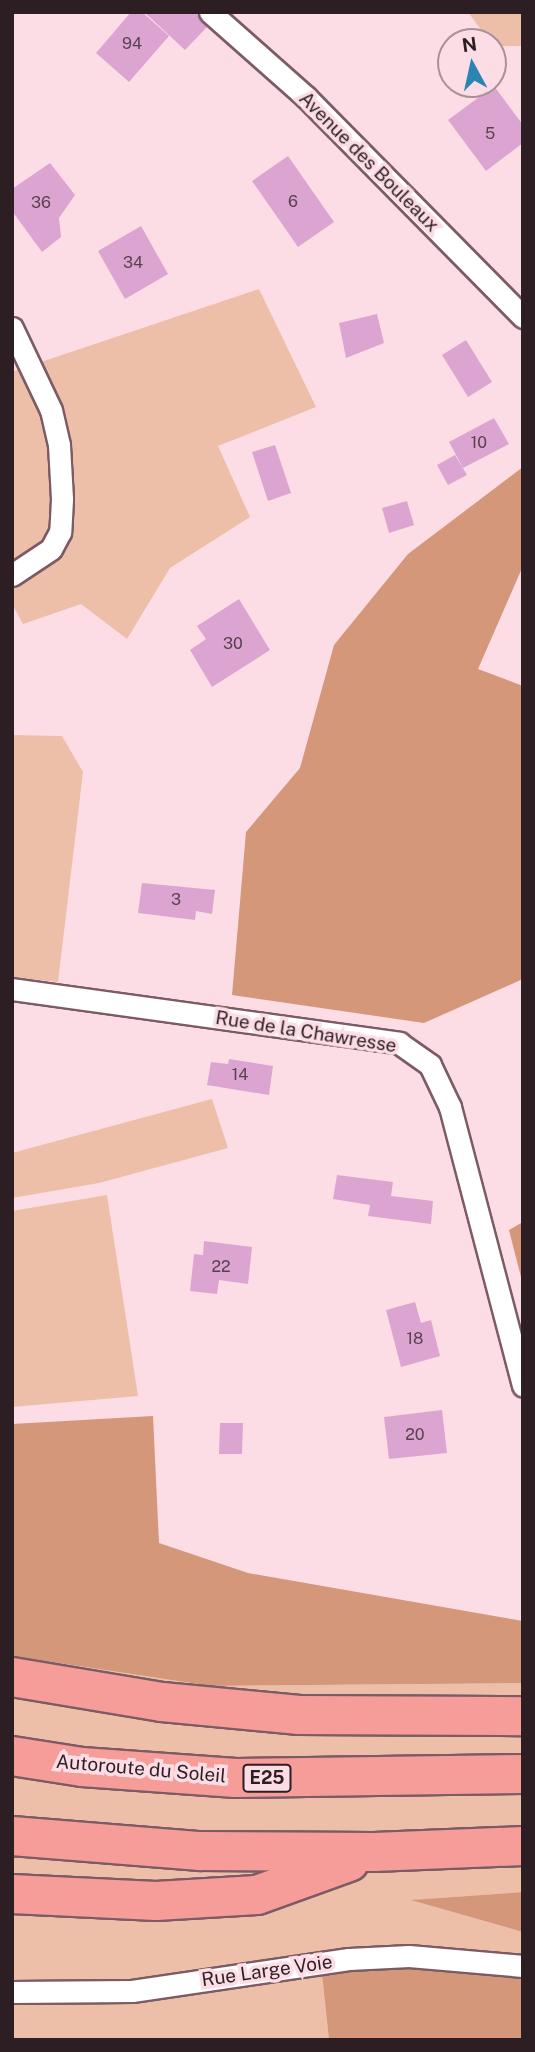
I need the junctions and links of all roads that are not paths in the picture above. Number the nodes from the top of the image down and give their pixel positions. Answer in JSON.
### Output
{"nodes":[{"id":1,"x":210,"y":12,"type":"edge"},
{"id":2,"x":523,"y":317,"type":"edge"},
{"id":3,"x":12,"y":328,"type":"edge"},
{"id":4,"x":12,"y":575,"type":"edge"},
{"id":5,"x":12,"y":989,"type":"edge"},
{"id":6,"x":523,"y":1386,"type":"edge"},
{"id":7,"x":12,"y":1678,"type":"edge"},
{"id":8,"x":523,"y":1716,"type":"edge"},
{"id":9,"x":12,"y":1756,"type":"edge"},
{"id":10,"x":523,"y":1774,"type":"edge"},
{"id":11,"x":12,"y":1836,"type":"edge"},
{"id":12,"x":523,"y":1846,"type":"edge"},
{"id":13,"x":373,"y":1852,"type":"junction"},
{"id":14,"x":12,"y":1894,"type":"edge"},
{"id":15,"x":523,"y":1966,"type":"edge"},
{"id":16,"x":12,"y":1992,"type":"edge"}],
"edges":[{"from":1,"to":2,"type":"street","name":"Avenue des Bouleaux"},
{"from":3,"to":4,"type":"street"},
{"from":5,"to":6,"type":"street","name":"Rue de la Chawresse"},
{"from":7,"to":8,"type":"highway"},
{"from":9,"to":10,"type":"highway","name":"Autoroute du Soleil","number":"E25"},
{"from":11,"to":13,"type":"highway"},
{"from":12,"to":13,"type":"highway"},
{"from":13,"to":14,"type":"highway"},
{"from":15,"to":16,"type":"street","name":"Rue Large Voie"}]}
